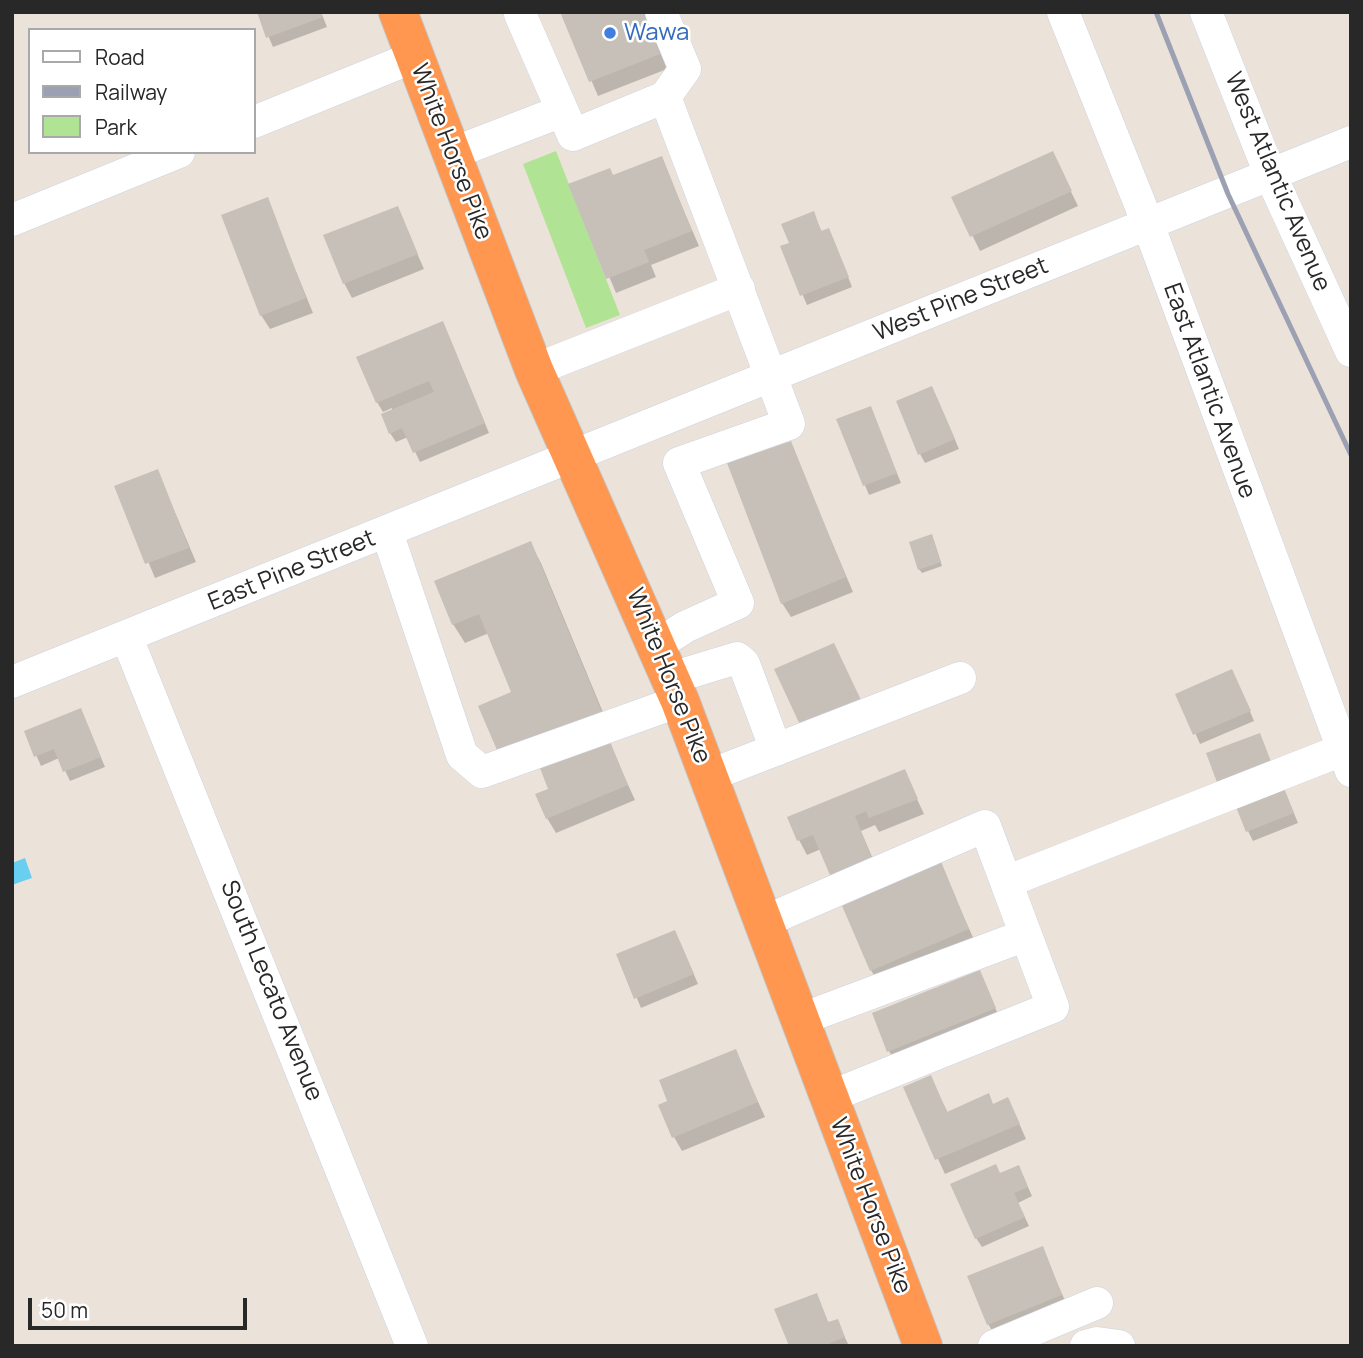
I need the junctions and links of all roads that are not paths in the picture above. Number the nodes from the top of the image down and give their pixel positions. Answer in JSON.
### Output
{"nodes":[{"id":1,"x":398,"y":12,"type":"edge"},
{"id":2,"x":661,"y":12,"type":"edge"},
{"id":3,"x":1063,"y":12,"type":"edge"},
{"id":4,"x":1206,"y":12,"type":"edge"},
{"id":5,"x":520,"y":14,"type":"dead end"},
{"id":6,"x":414,"y":57,"type":"junction"},
{"id":7,"x":665,"y":97,"type":"junction"},
{"id":8,"x":562,"y":111,"type":"junction"},
{"id":9,"x":256,"y":121,"type":"edge"},
{"id":10,"x":1351,"y":142,"type":"edge"},
{"id":11,"x":453,"y":153,"type":"junction"},
{"id":12,"x":174,"y":154,"type":"edge"},
{"id":13,"x":1270,"y":174,"type":"junction"},
{"id":14,"x":12,"y":220,"type":"edge"},
{"id":15,"x":1148,"y":224,"type":"junction"},
{"id":16,"x":739,"y":289,"type":"junction"},
{"id":17,"x":1351,"y":351,"type":"edge"},
{"id":18,"x":534,"y":370,"type":"junction"},
{"id":19,"x":770,"y":377,"type":"junction"},
{"id":20,"x":570,"y":456,"type":"junction"},
{"id":21,"x":387,"y":532,"type":"junction"},
{"id":22,"x":127,"y":638,"type":"junction"},
{"id":23,"x":670,"y":675,"type":"junction"},
{"id":24,"x":960,"y":678,"type":"dead end"},
{"id":25,"x":12,"y":682,"type":"edge"},
{"id":26,"x":776,"y":750,"type":"junction"},
{"id":27,"x":1347,"y":760,"type":"edge"},
{"id":28,"x":708,"y":776,"type":"junction"},
{"id":29,"x":1006,"y":882,"type":"junction"},
{"id":30,"x":763,"y":922,"type":"junction"},
{"id":31,"x":1026,"y":935,"type":"junction"},
{"id":32,"x":799,"y":1020,"type":"junction"},
{"id":33,"x":829,"y":1097,"type":"junction"},
{"id":34,"x":1097,"y":1303,"type":"dead end"},
{"id":35,"x":412,"y":1346,"type":"edge"},
{"id":36,"x":923,"y":1346,"type":"edge"},
{"id":37,"x":994,"y":1346,"type":"edge"},
{"id":38,"x":1086,"y":1346,"type":"edge"},
{"id":39,"x":1119,"y":1346,"type":"edge"}],
"edges":[{"from":1,"to":6,"type":"highway","name":"White Horse Pike"},
{"from":2,"to":7,"type":"street"},
{"from":3,"to":15,"type":"street","name":"East Atlantic Avenue"},
{"from":4,"to":13,"type":"street","name":"West Atlantic Avenue"},
{"from":5,"to":8,"type":"street"},
{"from":6,"to":9,"type":"street"},
{"from":6,"to":11,"type":"highway","name":"White Horse Pike"},
{"from":7,"to":8,"type":"street"},
{"from":7,"to":16,"type":"street"},
{"from":8,"to":11,"type":"street"},
{"from":10,"to":13,"type":"street","name":"West Pine Street"},
{"from":11,"to":18,"type":"highway","name":"White Horse Pike"},
{"from":12,"to":14,"type":"street"},
{"from":13,"to":15,"type":"street","name":"West Pine Street"},
{"from":13,"to":17,"type":"street","name":"West Atlantic Avenue"},
{"from":15,"to":19,"type":"street","name":"West Pine Street"},
{"from":15,"to":27,"type":"street","name":"East Atlantic Avenue"},
{"from":16,"to":18,"type":"street"},
{"from":16,"to":19,"type":"street"},
{"from":18,"to":20,"type":"highway","name":"White Horse Pike"},
{"from":19,"to":20,"type":"street","name":"West Pine Street"},
{"from":19,"to":23,"type":"street"},
{"from":20,"to":21,"type":"street","name":"East Pine Street"},
{"from":20,"to":23,"type":"highway","name":"White Horse Pike"},
{"from":21,"to":22,"type":"street","name":"East Pine Street"},
{"from":21,"to":23,"type":"street"},
{"from":22,"to":25,"type":"street","name":"East Pine Street"},
{"from":22,"to":35,"type":"street","name":"South Lecato Avenue"},
{"from":23,"to":26,"type":"street"},
{"from":23,"to":28,"type":"highway","name":"White Horse Pike"},
{"from":24,"to":26,"type":"street"},
{"from":26,"to":28,"type":"street"},
{"from":27,"to":29,"type":"street"},
{"from":28,"to":30,"type":"highway","name":"White Horse Pike"},
{"from":29,"to":30,"type":"street"},
{"from":29,"to":31,"type":"street"},
{"from":30,"to":32,"type":"highway","name":"White Horse Pike"},
{"from":31,"to":32,"type":"street"},
{"from":31,"to":33,"type":"street"},
{"from":32,"to":33,"type":"highway","name":"White Horse Pike"},
{"from":33,"to":36,"type":"highway","name":"White Horse Pike"},
{"from":34,"to":37,"type":"street"},
{"from":38,"to":39,"type":"street"}]}
